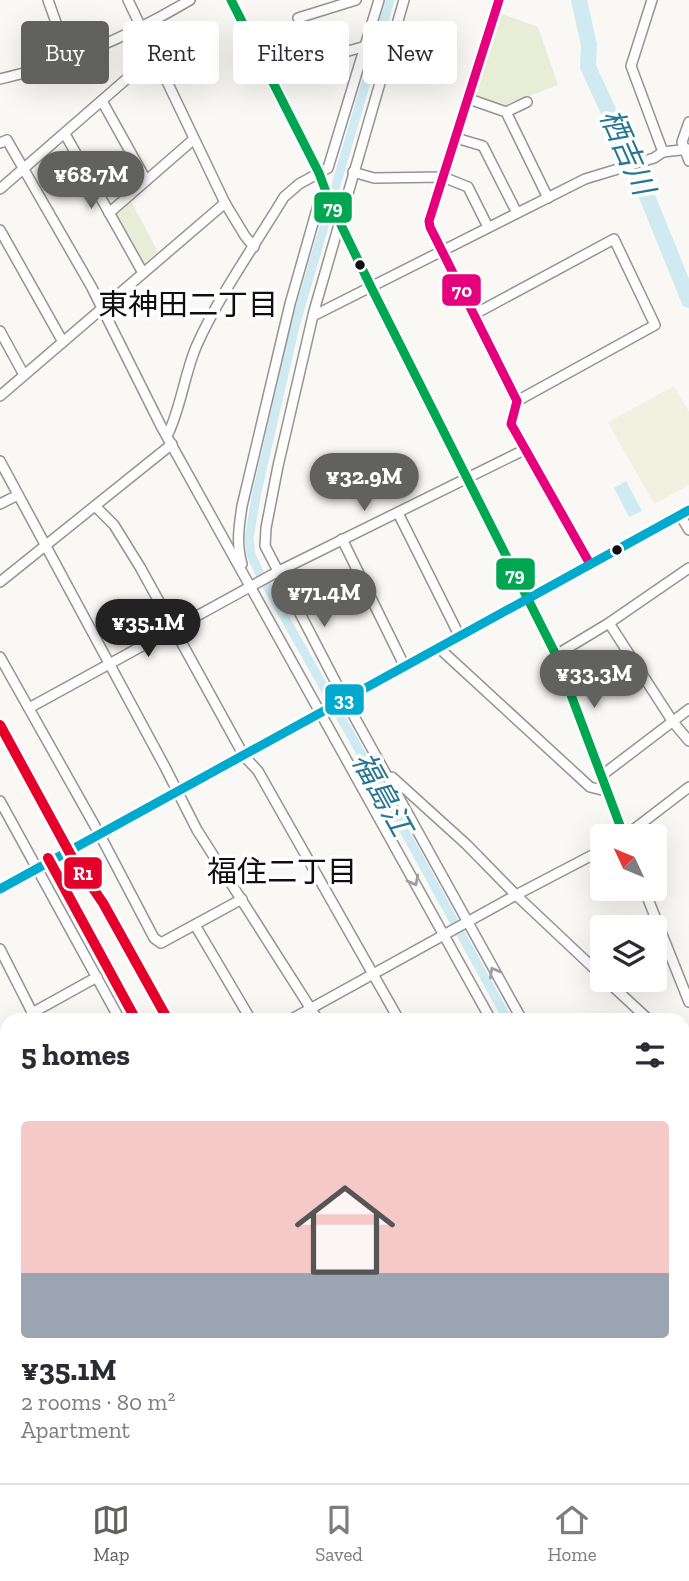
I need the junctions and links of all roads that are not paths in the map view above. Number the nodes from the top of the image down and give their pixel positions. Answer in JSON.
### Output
{"nodes":[{"id":1,"x":48,"y":0,"type":"edge"},
{"id":2,"x":128,"y":0,"type":"edge"},
{"id":3,"x":190,"y":0,"type":"edge"},
{"id":4,"x":231,"y":0,"type":"edge"},
{"id":5,"x":356,"y":0,"type":"edge"},
{"id":6,"x":369,"y":0,"type":"edge"},
{"id":7,"x":404,"y":0,"type":"edge"},
{"id":8,"x":499,"y":0,"type":"edge"},
{"id":9,"x":652,"y":0,"type":"edge"},
{"id":10,"x":377,"y":5,"type":"edge"},
{"id":11,"x":298,"y":18,"type":"dead end"},
{"id":12,"x":55,"y":21,"type":"edge"},
{"id":13,"x":137,"y":21,"type":"edge"},
{"id":14,"x":152,"y":21,"type":"edge"},
{"id":15,"x":363,"y":56,"type":"edge"},
{"id":16,"x":21,"y":73,"type":"edge"},
{"id":17,"x":0,"y":79,"type":"edge"},
{"id":18,"x":123,"y":82,"type":"edge"},
{"id":19,"x":167,"y":84,"type":"edge"},
{"id":20,"x":468,"y":99,"type":"junction"},
{"id":21,"x":102,"y":101,"type":"junction"},
{"id":22,"x":527,"y":102,"type":"dead end"},
{"id":23,"x":506,"y":111,"type":"junction"},
{"id":24,"x":689,"y":122,"type":"edge"},
{"id":25,"x":65,"y":134,"type":"junction"},
{"id":26,"x":456,"y":138,"type":"junction"},
{"id":27,"x":194,"y":139,"type":"junction"},
{"id":28,"x":0,"y":143,"type":"edge"},
{"id":29,"x":687,"y":149,"type":"edge"},
{"id":30,"x":663,"y":152,"type":"junction"},
{"id":31,"x":689,"y":161,"type":"edge"},
{"id":32,"x":24,"y":168,"type":"junction"},
{"id":33,"x":353,"y":172,"type":"junction"},
{"id":34,"x":319,"y":173,"type":"junction"},
{"id":35,"x":443,"y":177,"type":"junction"},
{"id":36,"x":146,"y":180,"type":"junction"},
{"id":37,"x":0,"y":189,"type":"edge"},
{"id":38,"x":327,"y":196,"type":"junction"},
{"id":39,"x":548,"y":198,"type":"junction"},
{"id":40,"x":225,"y":203,"type":"junction"},
{"id":41,"x":109,"y":213,"type":"junction"},
{"id":42,"x":516,"y":213,"type":"junction"},
{"id":43,"x":339,"y":220,"type":"junction"},
{"id":44,"x":488,"y":228,"type":"junction"},
{"id":45,"x":0,"y":230,"type":"edge"},
{"id":46,"x":254,"y":247,"type":"junction"},
{"id":47,"x":441,"y":251,"type":"junction"},
{"id":48,"x":143,"y":273,"type":"junction"},
{"id":49,"x":371,"y":287,"type":"junction"},
{"id":50,"x":103,"y":309,"type":"junction"},
{"id":51,"x":474,"y":315,"type":"junction"},
{"id":52,"x":313,"y":316,"type":"junction"},
{"id":53,"x":0,"y":331,"type":"edge"},
{"id":54,"x":63,"y":342,"type":"junction"},
{"id":55,"x":24,"y":375,"type":"junction"},
{"id":56,"x":0,"y":396,"type":"edge"},
{"id":57,"x":517,"y":401,"type":"junction"},
{"id":58,"x":168,"y":435,"type":"junction"},
{"id":59,"x":172,"y":444,"type":"junction"},
{"id":60,"x":524,"y":450,"type":"junction"},
{"id":61,"x":0,"y":461,"type":"edge"},
{"id":62,"x":468,"y":479,"type":"junction"},
{"id":63,"x":18,"y":495,"type":"junction"},
{"id":64,"x":0,"y":504,"type":"edge"},
{"id":65,"x":96,"y":508,"type":"junction"},
{"id":66,"x":689,"y":510,"type":"edge"},
{"id":67,"x":398,"y":513,"type":"junction"},
{"id":68,"x":680,"y":515,"type":"junction"},
{"id":69,"x":689,"y":530,"type":"edge"},
{"id":70,"x":342,"y":539,"type":"junction"},
{"id":71,"x":46,"y":547,"type":"junction"},
{"id":72,"x":590,"y":564,"type":"junction"},
{"id":73,"x":689,"y":568,"type":"edge"},
{"id":74,"x":274,"y":574,"type":"junction"},
{"id":75,"x":245,"y":576,"type":"junction"},
{"id":76,"x":0,"y":582,"type":"edge"},
{"id":77,"x":253,"y":585,"type":"junction"},
{"id":78,"x":527,"y":599,"type":"junction"},
{"id":79,"x":609,"y":624,"type":"junction"},
{"id":80,"x":173,"y":628,"type":"junction"},
{"id":81,"x":460,"y":636,"type":"junction"},
{"id":82,"x":439,"y":648,"type":"junction"},
{"id":83,"x":556,"y":655,"type":"junction"},
{"id":84,"x":0,"y":657,"type":"edge"},
{"id":85,"x":109,"y":664,"type":"junction"},
{"id":86,"x":405,"y":667,"type":"junction"},
{"id":87,"x":343,"y":702,"type":"junction"},
{"id":88,"x":29,"y":708,"type":"junction"},
{"id":89,"x":689,"y":709,"type":"edge"},
{"id":90,"x":323,"y":713,"type":"junction"},
{"id":91,"x":673,"y":722,"type":"junction"},
{"id":92,"x":689,"y":741,"type":"edge"},
{"id":93,"x":244,"y":756,"type":"junction"},
{"id":94,"x":383,"y":769,"type":"junction"},
{"id":95,"x":601,"y":776,"type":"junction"},
{"id":96,"x":689,"y":787,"type":"edge"},
{"id":97,"x":178,"y":791,"type":"junction"},
{"id":98,"x":606,"y":791,"type":"junction"},
{"id":99,"x":0,"y":801,"type":"edge"},
{"id":100,"x":620,"y":824,"type":"edge"},
{"id":101,"x":641,"y":824,"type":"edge"},
{"id":102,"x":100,"y":835,"type":"junction"},
{"id":103,"x":590,"y":856,"type":"edge"},
{"id":104,"x":36,"y":870,"type":"junction"},
{"id":105,"x":0,"y":889,"type":"edge"},
{"id":106,"x":516,"y":895,"type":"junction"},
{"id":107,"x":242,"y":899,"type":"junction"},
{"id":108,"x":649,"y":901,"type":"edge"},
{"id":109,"x":465,"y":924,"type":"junction"},
{"id":110,"x":195,"y":925,"type":"junction"},
{"id":111,"x":446,"y":935,"type":"junction"},
{"id":112,"x":0,"y":949,"type":"edge"},
{"id":113,"x":590,"y":965,"type":"edge"},
{"id":114,"x":373,"y":975,"type":"junction"},
{"id":115,"x":97,"y":977,"type":"junction"},
{"id":116,"x":619,"y":992,"type":"edge"},
{"id":117,"x":689,"y":1002,"type":"edge"},
{"id":118,"x":311,"y":1009,"type":"junction"},
{"id":119,"x":32,"y":1013,"type":"edge"},
{"id":120,"x":40,"y":1013,"type":"edge"},
{"id":121,"x":116,"y":1013,"type":"edge"},
{"id":122,"x":247,"y":1013,"type":"edge"},
{"id":123,"x":303,"y":1013,"type":"edge"},
{"id":124,"x":314,"y":1013,"type":"edge"},
{"id":125,"x":395,"y":1013,"type":"edge"},
{"id":126,"x":487,"y":1013,"type":"edge"},
{"id":127,"x":518,"y":1013,"type":"edge"},
{"id":128,"x":641,"y":1013,"type":"edge"}],
"edges":[{"from":1,"to":12,"type":"street"},
{"from":2,"to":13,"type":"street"},
{"from":3,"to":14,"type":"street"},
{"from":4,"to":34,"type":"street"},
{"from":5,"to":11,"type":"street"},
{"from":6,"to":10,"type":"street"},
{"from":7,"to":33,"type":"street"},
{"from":8,"to":20,"type":"street"},
{"from":9,"to":30,"type":"street"},
{"from":15,"to":34,"type":"street"},
{"from":16,"to":17,"type":"street"},
{"from":18,"to":21,"type":"street"},
{"from":19,"to":27,"type":"street"},
{"from":20,"to":23,"type":"street"},
{"from":20,"to":26,"type":"street"},
{"from":21,"to":25,"type":"street"},
{"from":21,"to":36,"type":"street"},
{"from":22,"to":23,"type":"street"},
{"from":23,"to":39,"type":"street"},
{"from":24,"to":29,"type":"street"},
{"from":25,"to":32,"type":"street"},
{"from":25,"to":41,"type":"street"},
{"from":26,"to":35,"type":"street"},
{"from":26,"to":42,"type":"street"},
{"from":27,"to":36,"type":"street"},
{"from":27,"to":40,"type":"street"},
{"from":28,"to":32,"type":"street"},
{"from":29,"to":30,"type":"street"},
{"from":29,"to":31,"type":"street"},
{"from":30,"to":39,"type":"street"},
{"from":32,"to":37,"type":"street"},
{"from":32,"to":50,"type":"street"},
{"from":33,"to":35,"type":"street"},
{"from":33,"to":43,"type":"street"},
{"from":34,"to":38,"type":"street"},
{"from":34,"to":46,"type":"street"},
{"from":35,"to":44,"type":"street"},
{"from":35,"to":47,"type":"street"},
{"from":36,"to":41,"type":"street"},
{"from":38,"to":43,"type":"street"},
{"from":38,"to":75,"type":"street"},
{"from":39,"to":42,"type":"street"},
{"from":40,"to":46,"type":"street"},
{"from":40,"to":48,"type":"street"},
{"from":41,"to":48,"type":"street"},
{"from":42,"to":44,"type":"street"},
{"from":43,"to":49,"type":"street"},
{"from":43,"to":52,"type":"street"},
{"from":44,"to":47,"type":"street"},
{"from":45,"to":54,"type":"street"},
{"from":46,"to":58,"type":"street"},
{"from":47,"to":49,"type":"street"},
{"from":47,"to":51,"type":"street"},
{"from":48,"to":50,"type":"street"},
{"from":49,"to":52,"type":"street"},
{"from":49,"to":62,"type":"street"},
{"from":50,"to":54,"type":"street"},
{"from":50,"to":58,"type":"street"},
{"from":51,"to":57,"type":"street"},
{"from":51,"to":57,"type":"street"},
{"from":52,"to":74,"type":"street"},
{"from":53,"to":55,"type":"street"},
{"from":54,"to":55,"type":"street"},
{"from":55,"to":56,"type":"street"},
{"from":57,"to":60,"type":"street"},
{"from":58,"to":59,"type":"street"},
{"from":59,"to":65,"type":"street"},
{"from":59,"to":75,"type":"street"},
{"from":60,"to":62,"type":"street"},
{"from":60,"to":72,"type":"street"},
{"from":61,"to":63,"type":"street"},
{"from":62,"to":67,"type":"street"},
{"from":62,"to":78,"type":"street"},
{"from":63,"to":64,"type":"street"},
{"from":63,"to":71,"type":"street"},
{"from":65,"to":71,"type":"street"},
{"from":65,"to":80,"type":"street"},
{"from":66,"to":68,"type":"street"},
{"from":67,"to":70,"type":"street"},
{"from":67,"to":81,"type":"street"},
{"from":68,"to":69,"type":"street"},
{"from":68,"to":72,"type":"street"},
{"from":70,"to":74,"type":"street"},
{"from":70,"to":86,"type":"street"},
{"from":71,"to":76,"type":"street"},
{"from":71,"to":85,"type":"street"},
{"from":72,"to":78,"type":"street"},
{"from":73,"to":79,"type":"street"},
{"from":74,"to":77,"type":"street"},
{"from":74,"to":87,"type":"street"},
{"from":75,"to":77,"type":"street"},
{"from":77,"to":80,"type":"street"},
{"from":77,"to":90,"type":"street"},
{"from":78,"to":81,"type":"street"},
{"from":78,"to":83,"type":"street"},
{"from":79,"to":83,"type":"street"},
{"from":79,"to":91,"type":"street"},
{"from":80,"to":85,"type":"street"},
{"from":80,"to":93,"type":"street"},
{"from":81,"to":82,"type":"street"},
{"from":82,"to":86,"type":"street"},
{"from":82,"to":98,"type":"street"},
{"from":83,"to":95,"type":"street"},
{"from":84,"to":88,"type":"street"},
{"from":85,"to":88,"type":"street"},
{"from":85,"to":97,"type":"street"},
{"from":86,"to":87,"type":"street"},
{"from":87,"to":90,"type":"street"},
{"from":87,"to":94,"type":"street"},
{"from":88,"to":102,"type":"street"},
{"from":89,"to":91,"type":"street"},
{"from":90,"to":93,"type":"street"},
{"from":90,"to":111,"type":"street","one_way":true},
{"from":91,"to":92,"type":"street"},
{"from":91,"to":95,"type":"street"},
{"from":93,"to":97,"type":"street"},
{"from":93,"to":114,"type":"street"},
{"from":94,"to":106,"type":"street"},
{"from":94,"to":109,"type":"street"},
{"from":95,"to":98,"type":"street"},
{"from":96,"to":101,"type":"street"},
{"from":97,"to":102,"type":"street"},
{"from":97,"to":107,"type":"street"},
{"from":98,"to":100,"type":"street"},
{"from":99,"to":104,"type":"street"},
{"from":102,"to":104,"type":"street"},
{"from":102,"to":110,"type":"street"},
{"from":103,"to":106,"type":"street"},
{"from":104,"to":105,"type":"street"},
{"from":104,"to":115,"type":"street"},
{"from":106,"to":109,"type":"street"},
{"from":106,"to":113,"type":"street"},
{"from":107,"to":110,"type":"street"},
{"from":107,"to":118,"type":"street"},
{"from":108,"to":117,"type":"street"},
{"from":109,"to":111,"type":"street"},
{"from":127,"to":109,"type":"street","one_way":true},
{"from":110,"to":122,"type":"street"},
{"from":111,"to":114,"type":"street"},
{"from":111,"to":126,"type":"street"},
{"from":112,"to":119,"type":"street"},
{"from":114,"to":118,"type":"street"},
{"from":114,"to":125,"type":"street"},
{"from":115,"to":120,"type":"street"},
{"from":115,"to":121,"type":"street"},
{"from":116,"to":128,"type":"street"},
{"from":118,"to":123,"type":"street"},
{"from":118,"to":124,"type":"street"}]}
